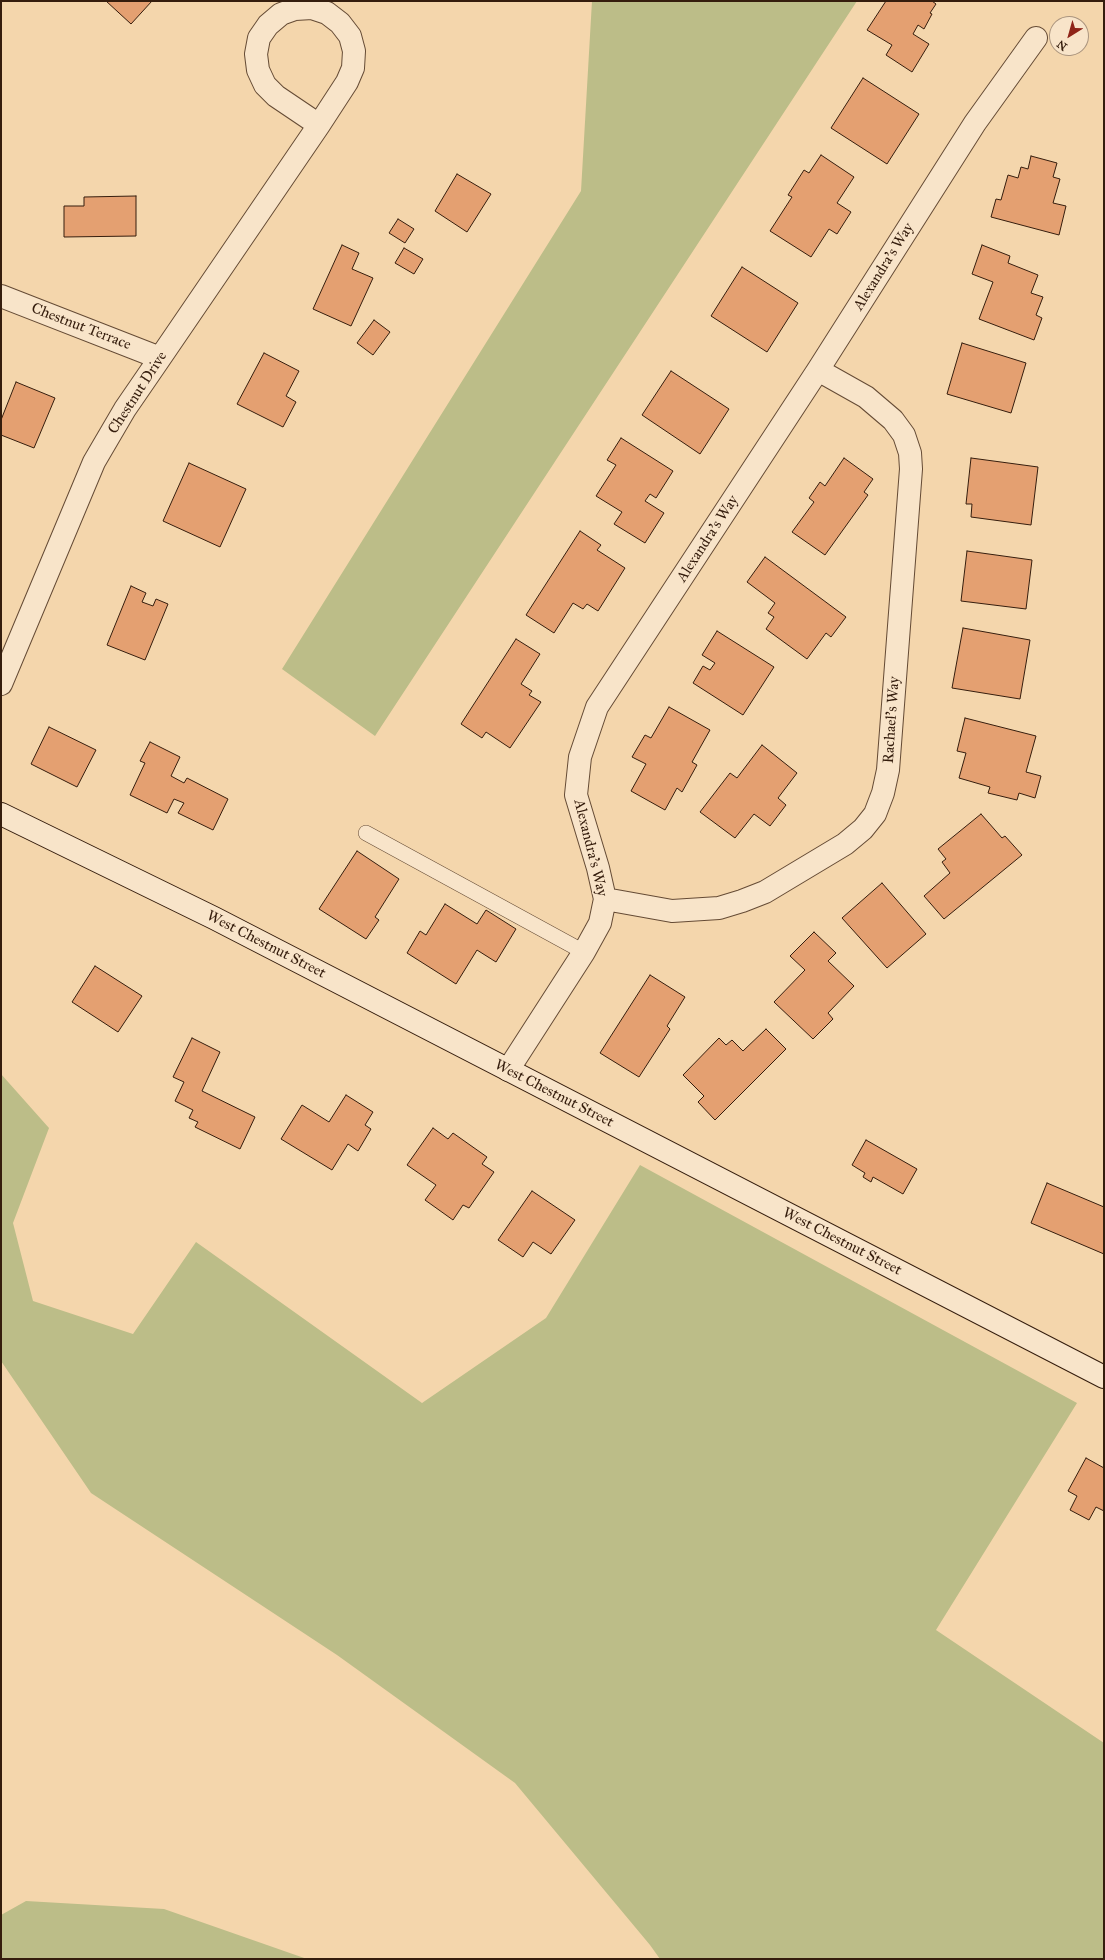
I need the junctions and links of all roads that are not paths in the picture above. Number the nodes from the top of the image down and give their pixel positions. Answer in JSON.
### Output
{"nodes":[{"id":1,"x":1036,"y":38,"type":"dead end"},
{"id":2,"x":319,"y":125,"type":"junction"},
{"id":3,"x":1,"y":296,"type":"edge"},
{"id":4,"x":160,"y":358,"type":"junction"},
{"id":5,"x":818,"y":370,"type":"junction"},
{"id":6,"x":1,"y":684,"type":"edge"},
{"id":7,"x":1,"y":814,"type":"edge"},
{"id":8,"x":366,"y":833,"type":"dead end"},
{"id":9,"x":605,"y":899,"type":"junction"},
{"id":10,"x":584,"y":952,"type":"junction"},
{"id":11,"x":508,"y":1070,"type":"junction"},
{"id":12,"x":1104,"y":1377,"type":"edge"}],
"edges":[{"from":1,"to":5,"type":"street","name":"Alexandra's Way"},
{"from":2,"to":2,"type":"street","name":"Chestnut Drive"},
{"from":2,"to":4,"type":"street","name":"Chestnut Drive"},
{"from":3,"to":4,"type":"street","name":"Chestnut Terrace"},
{"from":4,"to":6,"type":"street","name":"Chestnut Drive"},
{"from":5,"to":9,"type":"street","name":"Alexandra's Way"},
{"from":5,"to":9,"type":"street","name":"Rachael's Way"},
{"from":7,"to":11,"type":"street","name":"West Chestnut Street"},
{"from":8,"to":10,"type":"lane"},
{"from":9,"to":10,"type":"street","name":"Alexandra's Way"},
{"from":10,"to":11,"type":"street","name":"Alexandra's Way"},
{"from":11,"to":12,"type":"street","name":"West Chestnut Street"}]}
